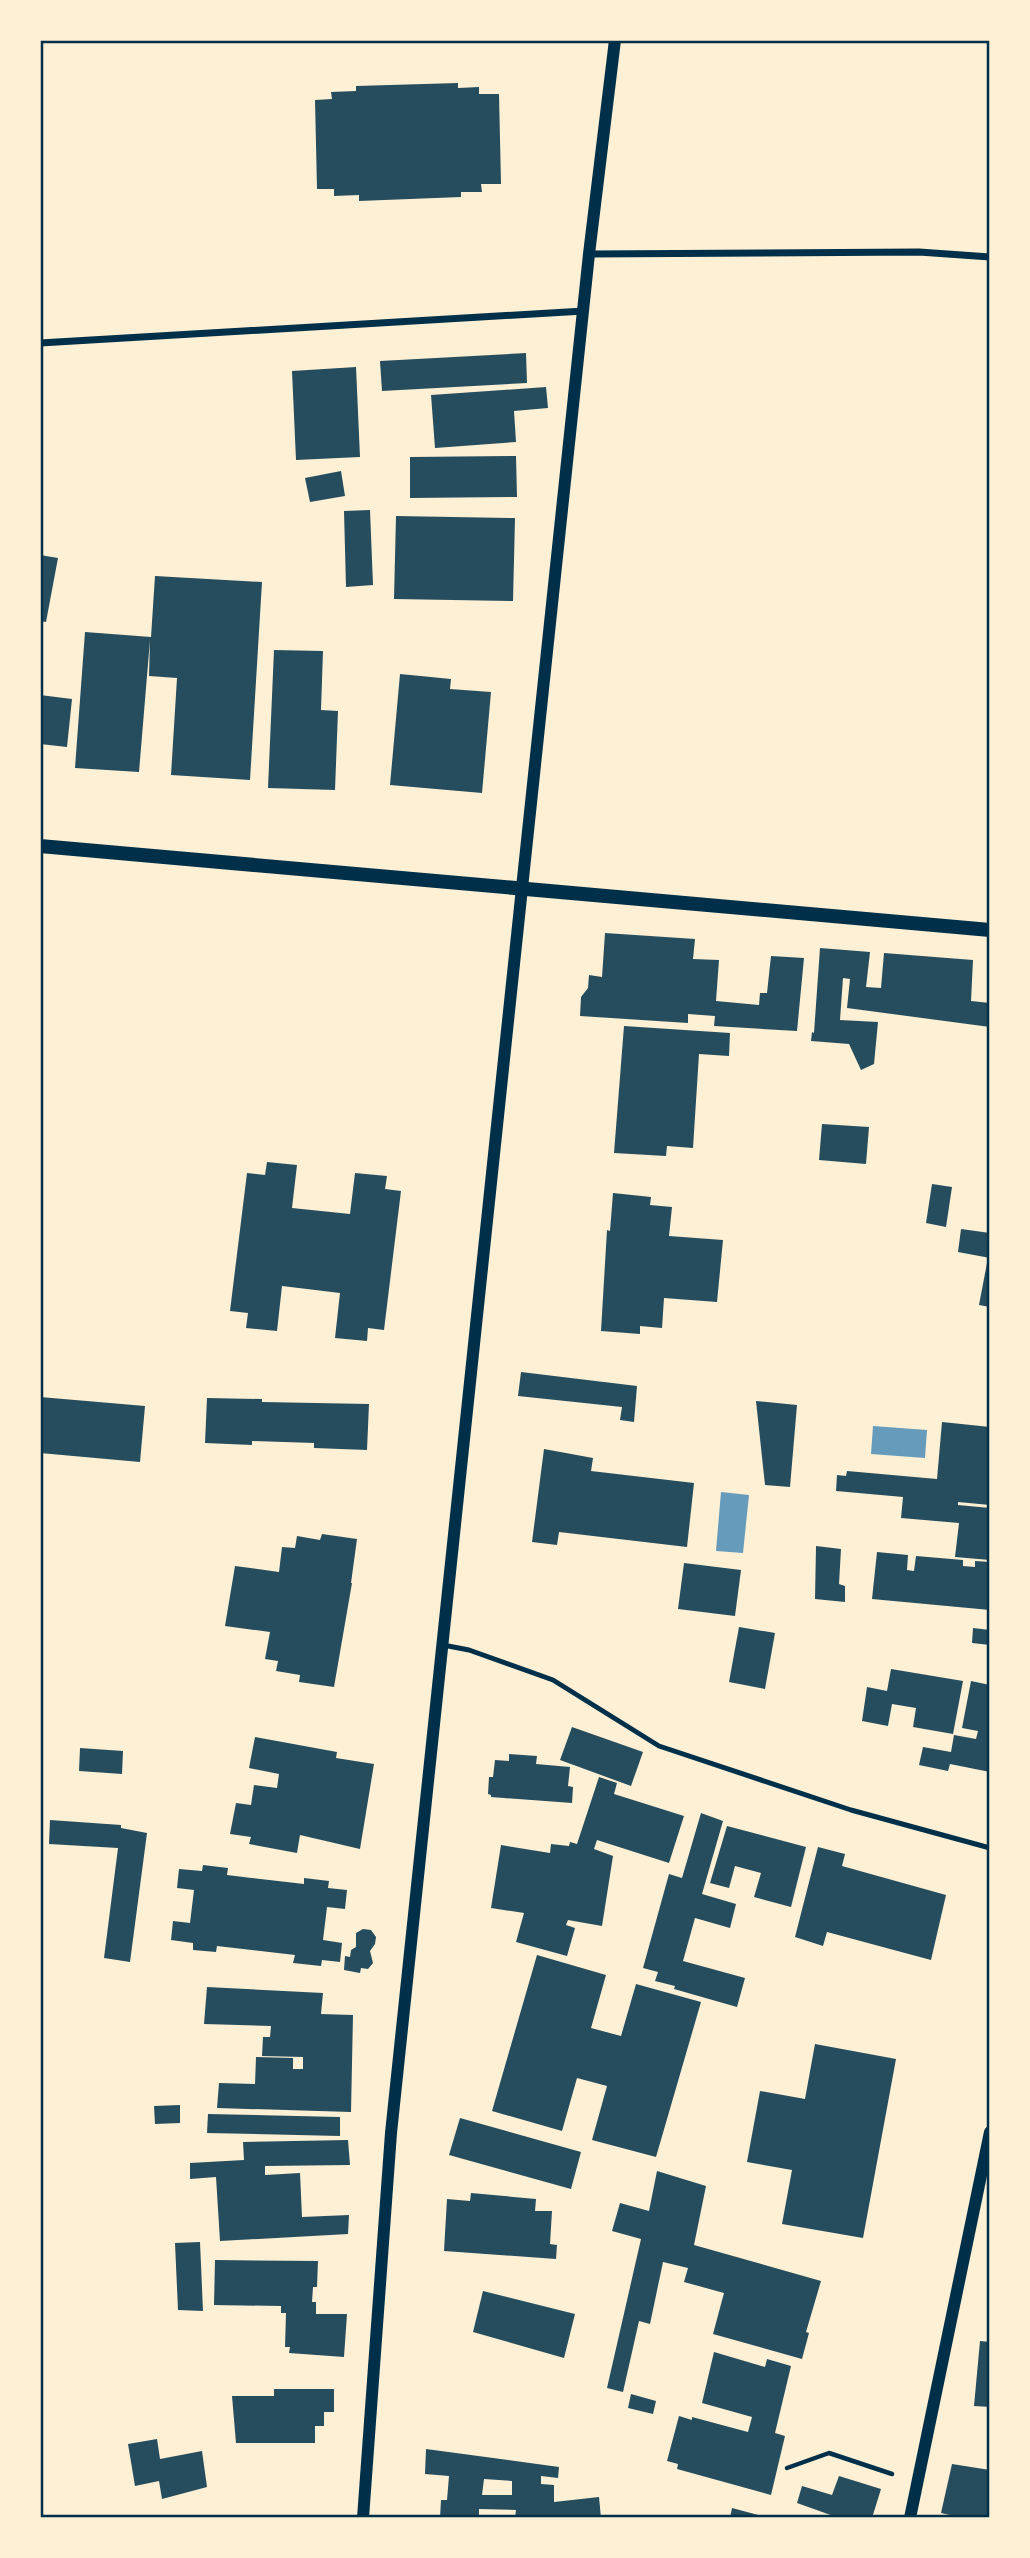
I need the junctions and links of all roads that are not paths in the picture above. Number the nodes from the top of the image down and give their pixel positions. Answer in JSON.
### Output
{"nodes":[{"id":1,"x":615,"y":40,"type":"edge"},
{"id":2,"x":589,"y":254,"type":"junction"},
{"id":3,"x":990,"y":257,"type":"edge"},
{"id":4,"x":584,"y":310,"type":"junction"},
{"id":5,"x":40,"y":343,"type":"edge"},
{"id":6,"x":40,"y":846,"type":"edge"},
{"id":7,"x":522,"y":888,"type":"junction"},
{"id":8,"x":990,"y":930,"type":"edge"},
{"id":9,"x":443,"y":1645,"type":"junction"},
{"id":10,"x":990,"y":1848,"type":"edge"},
{"id":11,"x":990,"y":2132,"type":"edge"},
{"id":12,"x":363,"y":2518,"type":"edge"},
{"id":13,"x":911,"y":2518,"type":"edge"}],
"edges":[{"from":1,"to":2,"type":"street"},
{"from":2,"to":3,"type":"street"},
{"from":2,"to":4,"type":"street"},
{"from":4,"to":5,"type":"street"},
{"from":4,"to":7,"type":"street"},
{"from":6,"to":7,"type":"main road"},
{"from":7,"to":8,"type":"main road"},
{"from":7,"to":9,"type":"street"},
{"from":9,"to":10,"type":"lane"},
{"from":9,"to":12,"type":"street"},
{"from":11,"to":13,"type":"street"}]}
